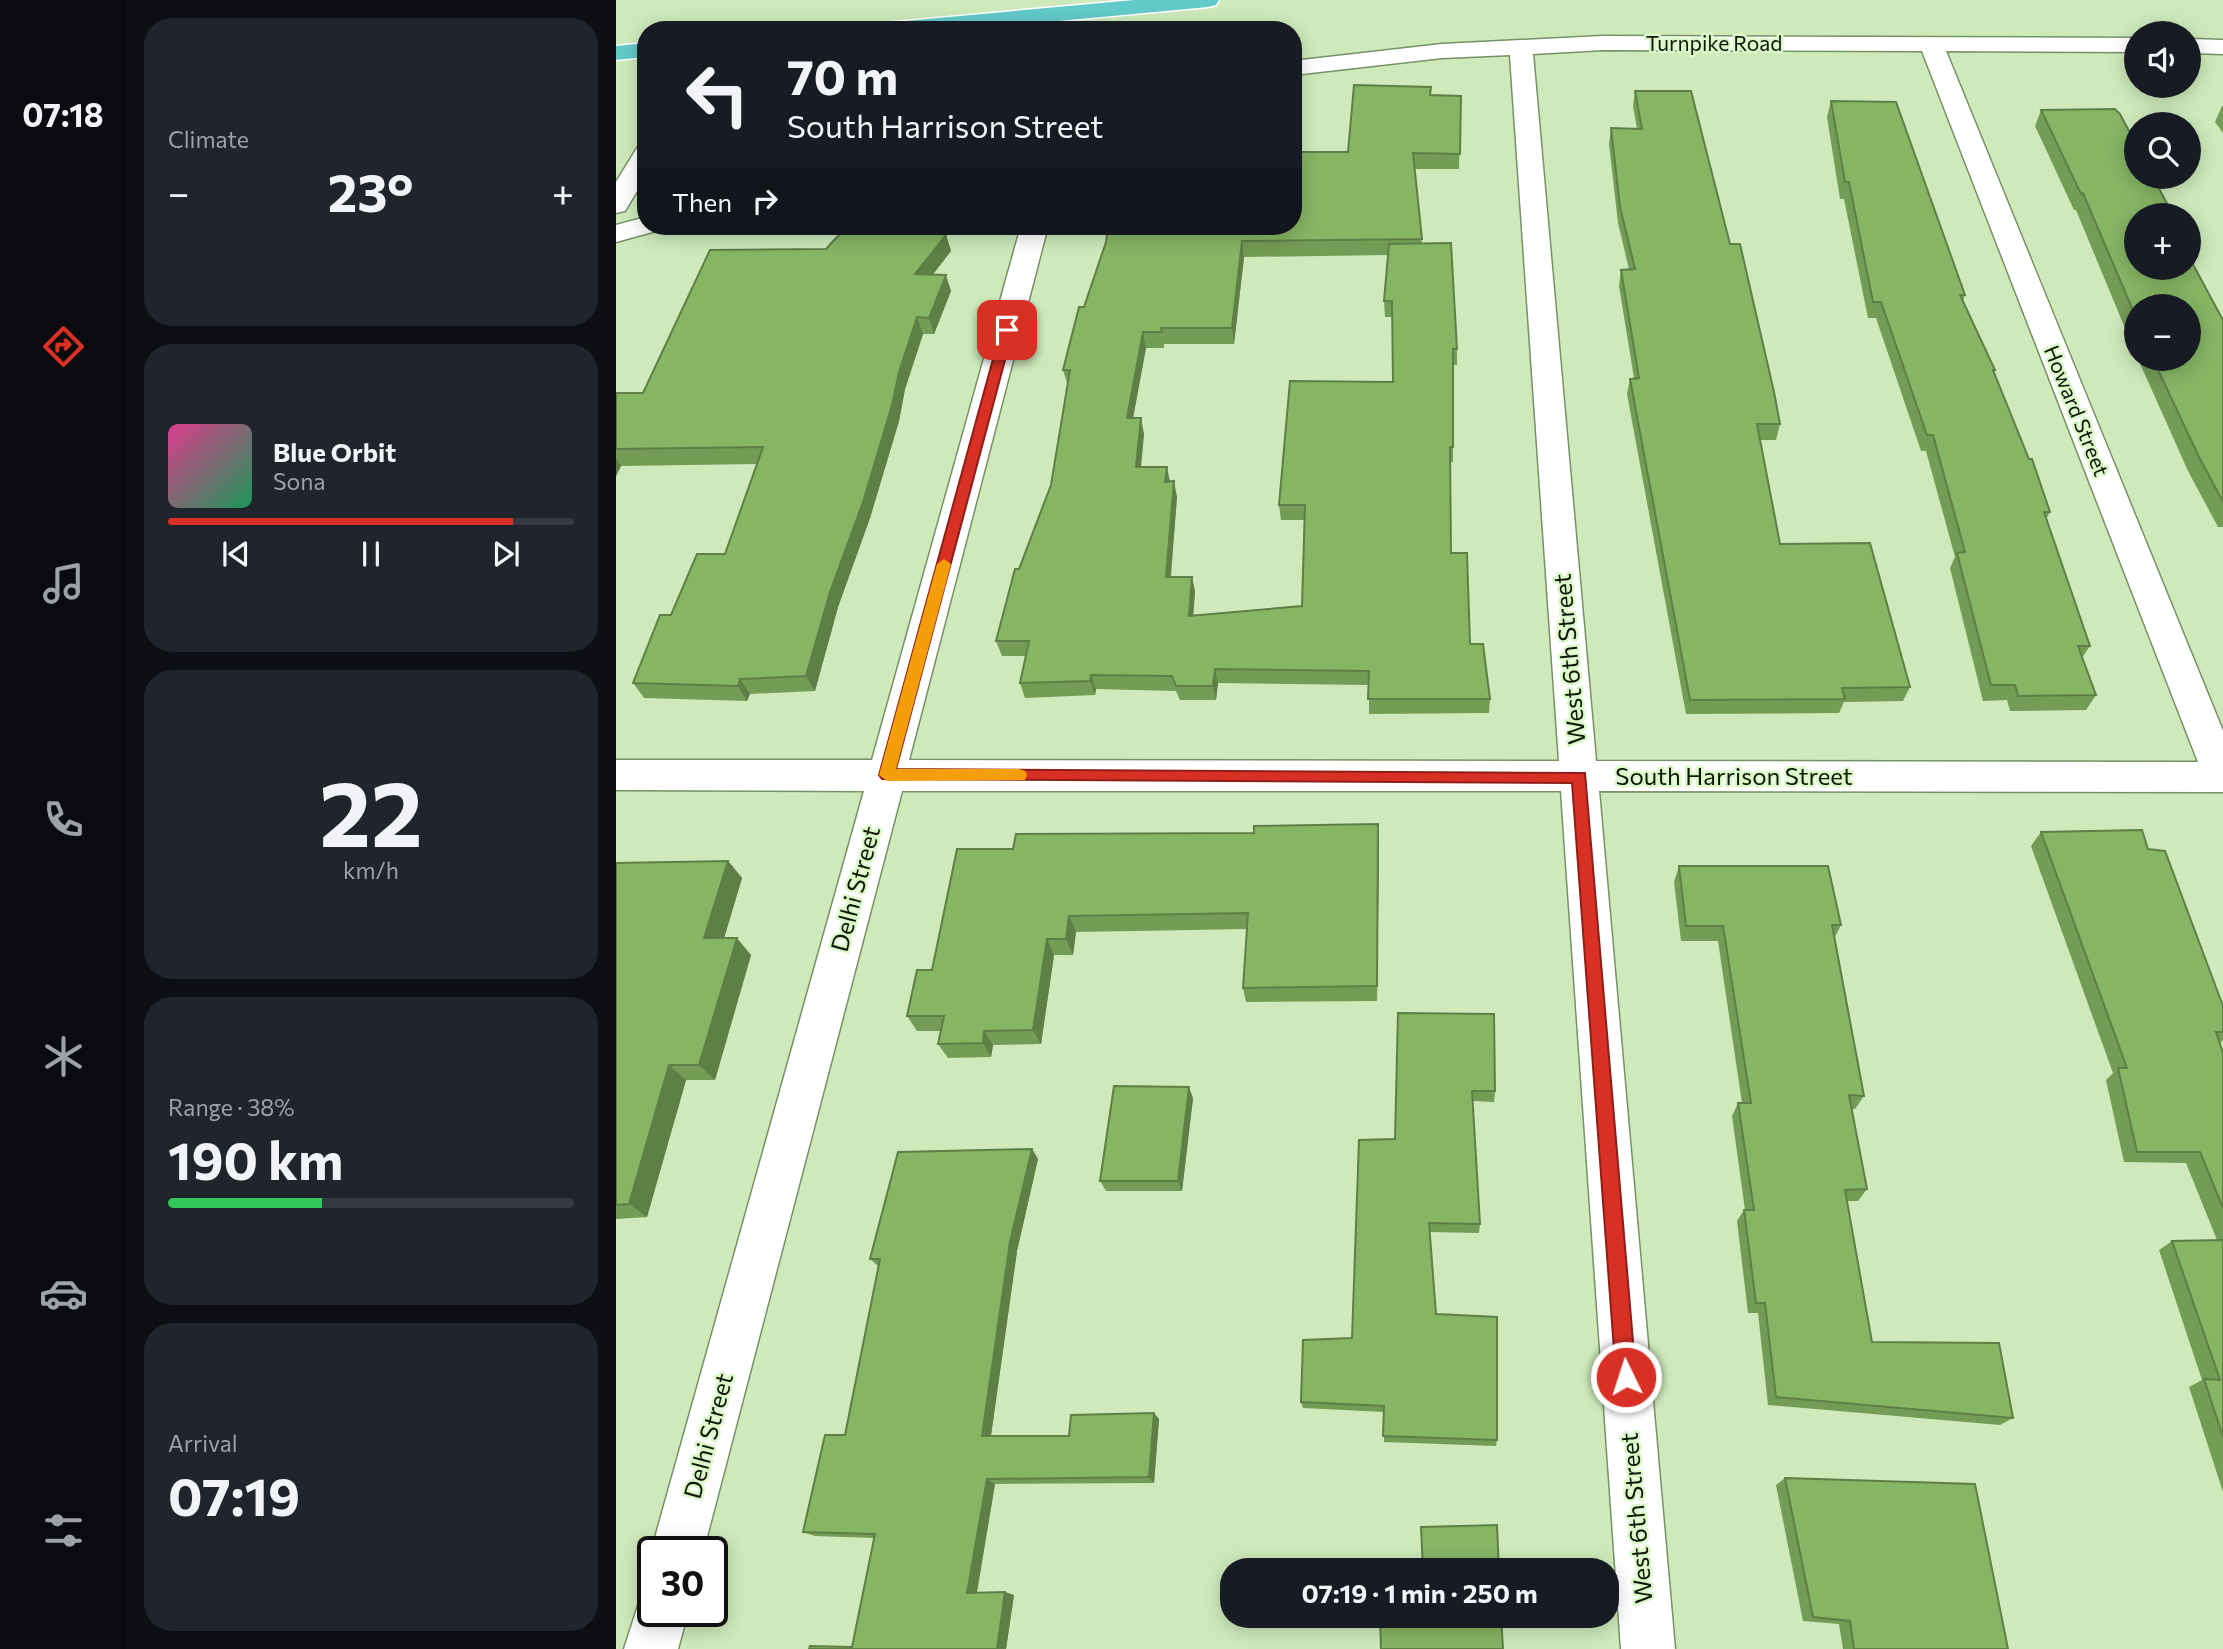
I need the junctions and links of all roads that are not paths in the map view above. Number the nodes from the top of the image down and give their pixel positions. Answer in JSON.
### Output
{"nodes":[{"id":1,"x":1208,"y":0,"type":"edge"},
{"id":2,"x":981,"y":21,"type":"edge"},
{"id":3,"x":1931,"y":44,"type":"junction"},
{"id":4,"x":2124,"y":45,"type":"edge"},
{"id":5,"x":2201,"y":46,"type":"edge"},
{"id":6,"x":1521,"y":47,"type":"junction"},
{"id":7,"x":2223,"y":47,"type":"edge"},
{"id":8,"x":637,"y":51,"type":"edge"},
{"id":9,"x":616,"y":53,"type":"edge"},
{"id":10,"x":1302,"y":67,"type":"edge"},
{"id":11,"x":637,"y":169,"type":"edge"},
{"id":12,"x":616,"y":205,"type":"edge"},
{"id":13,"x":637,"y":228,"type":"edge"},
{"id":14,"x":616,"y":234,"type":"edge"},
{"id":15,"x":1033,"y":235,"type":"edge"},
{"id":16,"x":616,"y":775,"type":"edge"},
{"id":17,"x":887,"y":775,"type":"junction"},
{"id":18,"x":1579,"y":777,"type":"junction"},
{"id":19,"x":2223,"y":777,"type":"edge"},
{"id":20,"x":681,"y":1536,"type":"edge"},
{"id":21,"x":657,"y":1627,"type":"edge"},
{"id":22,"x":651,"y":1649,"type":"edge"},
{"id":23,"x":1648,"y":1649,"type":"edge"}],
"edges":[{"from":1,"to":2,"type":"highway"},
{"from":3,"to":4,"type":"street","name":"Turnpike Road"},
{"from":3,"to":6,"type":"street","name":"Turnpike Road"},
{"from":3,"to":19,"type":"street","name":"Howard Street"},
{"from":5,"to":7,"type":"street"},
{"from":6,"to":10,"type":"street","name":"Turnpike Road"},
{"from":6,"to":18,"type":"street","name":"West 6th Street"},
{"from":8,"to":9,"type":"highway"},
{"from":11,"to":12,"type":"street"},
{"from":13,"to":14,"type":"street"},
{"from":15,"to":17,"type":"street","name":"Delhi Street"},
{"from":16,"to":17,"type":"street","name":"South Harrison Street"},
{"from":17,"to":18,"type":"street","name":"South Harrison Street"},
{"from":17,"to":20,"type":"street","name":"Delhi Street"},
{"from":18,"to":19,"type":"street","name":"South Harrison Street"},
{"from":18,"to":23,"type":"street","name":"West 6th Street"},
{"from":21,"to":22,"type":"street"}]}
